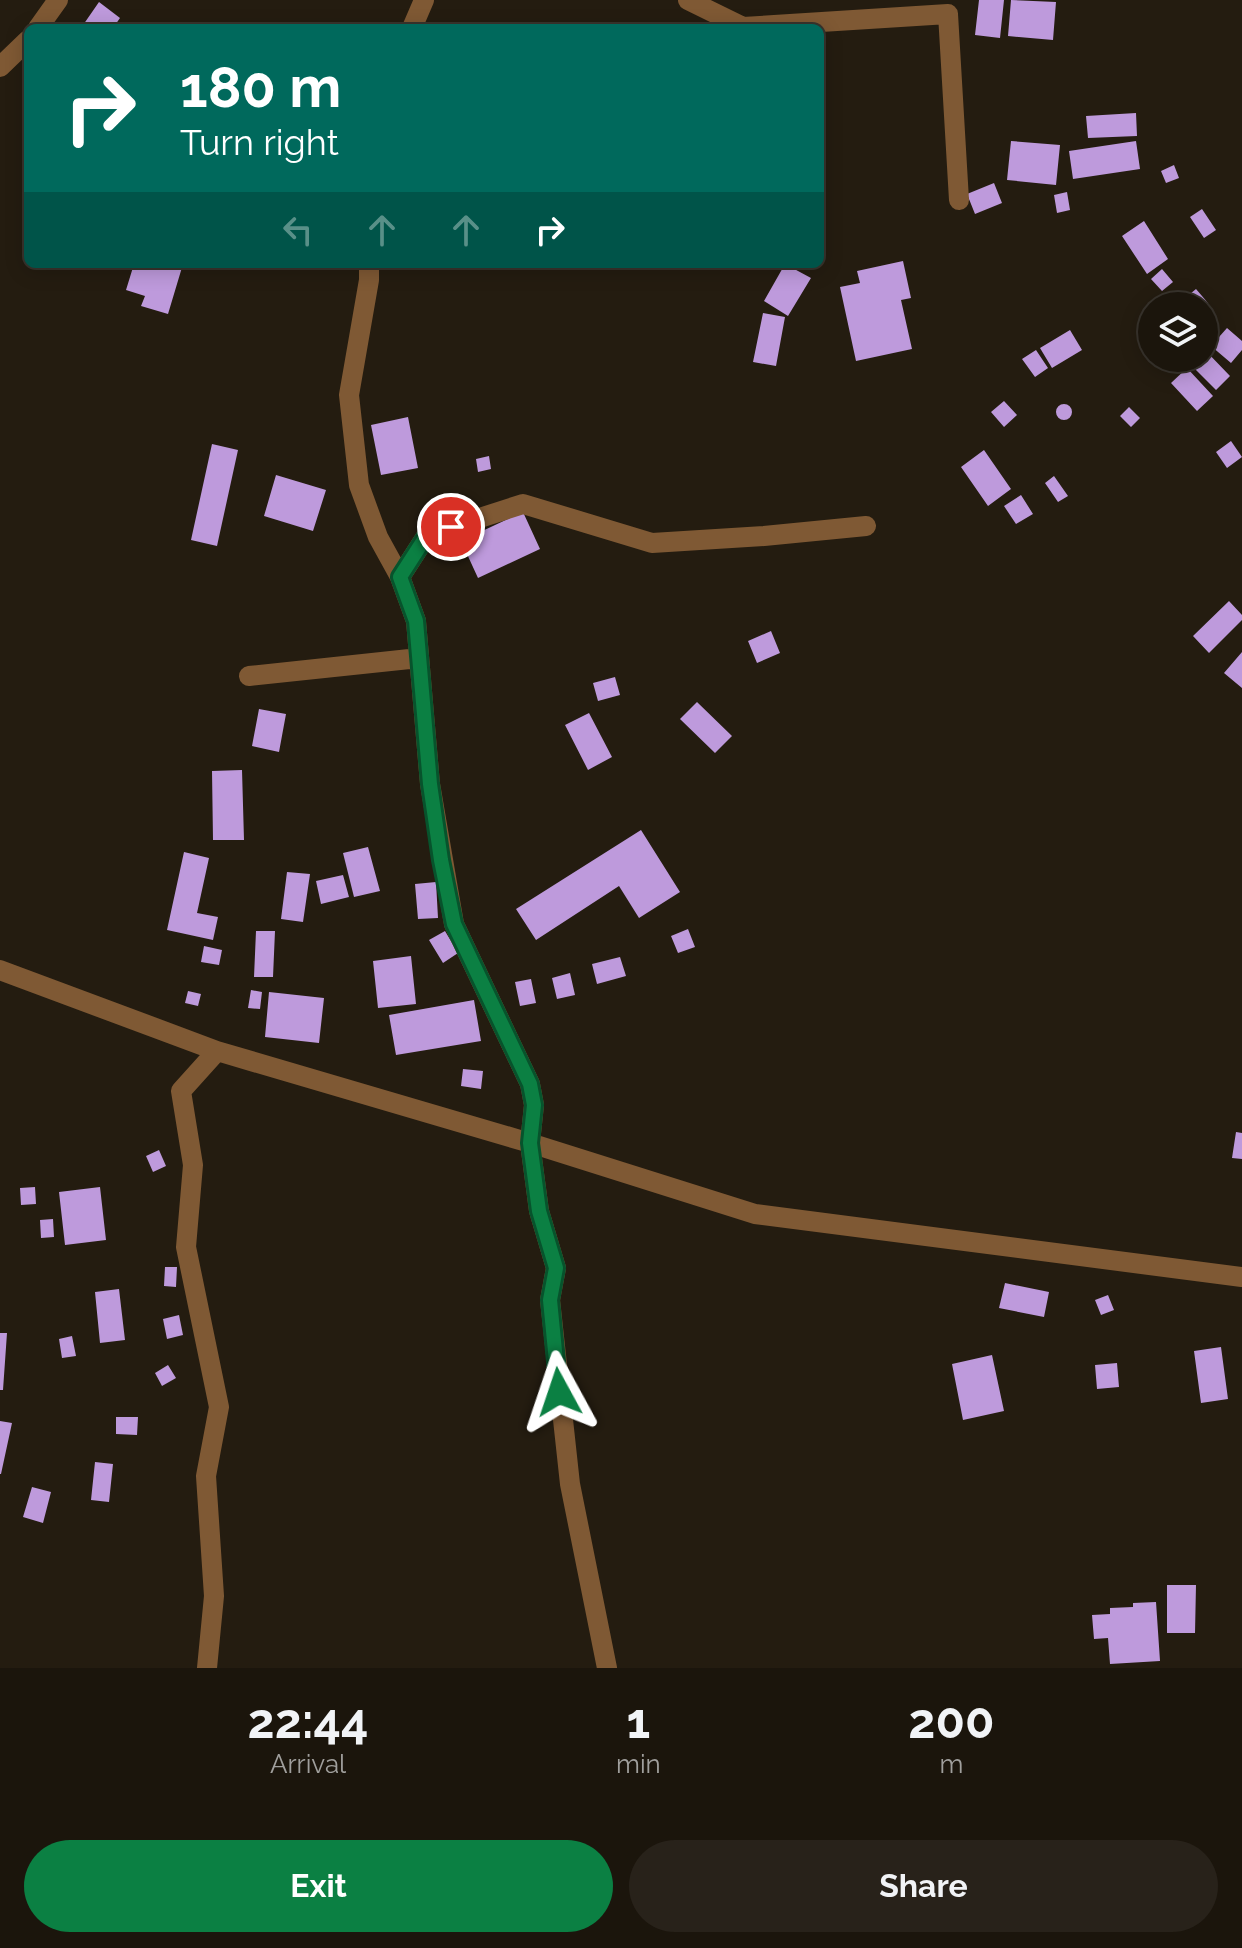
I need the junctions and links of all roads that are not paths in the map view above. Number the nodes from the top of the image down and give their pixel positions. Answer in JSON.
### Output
{"nodes":[{"id":1,"x":58,"y":0,"type":"edge"},
{"id":2,"x":424,"y":0,"type":"edge"},
{"id":3,"x":688,"y":0,"type":"edge"},
{"id":4,"x":41,"y":24,"type":"edge"},
{"id":5,"x":414,"y":24,"type":"edge"},
{"id":6,"x":737,"y":24,"type":"edge"},
{"id":7,"x":790,"y":24,"type":"edge"},
{"id":8,"x":24,"y":44,"type":"edge"},
{"id":9,"x":0,"y":67,"type":"edge"},
{"id":10,"x":959,"y":200,"type":"dead end"},
{"id":11,"x":369,"y":268,"type":"edge"},
{"id":12,"x":866,"y":526,"type":"dead end"},
{"id":13,"x":400,"y":577,"type":"junction"},
{"id":14,"x":419,"y":658,"type":"junction"},
{"id":15,"x":249,"y":676,"type":"dead end"},
{"id":16,"x":0,"y":970,"type":"edge"},
{"id":17,"x":217,"y":1051,"type":"junction"},
{"id":18,"x":530,"y":1143,"type":"junction"},
{"id":19,"x":1242,"y":1277,"type":"edge"},
{"id":20,"x":207,"y":1668,"type":"edge"},
{"id":21,"x":607,"y":1668,"type":"edge"}],
"edges":[{"from":1,"to":4,"type":"street"},
{"from":2,"to":5,"type":"street"},
{"from":3,"to":6,"type":"street"},
{"from":7,"to":10,"type":"street"},
{"from":8,"to":9,"type":"street"},
{"from":11,"to":13,"type":"street"},
{"from":12,"to":13,"type":"street"},
{"from":13,"to":14,"type":"street"},
{"from":14,"to":15,"type":"street"},
{"from":14,"to":18,"type":"street"},
{"from":16,"to":17,"type":"street"},
{"from":17,"to":18,"type":"street"},
{"from":17,"to":20,"type":"street"},
{"from":18,"to":19,"type":"street"},
{"from":18,"to":21,"type":"street"}]}
